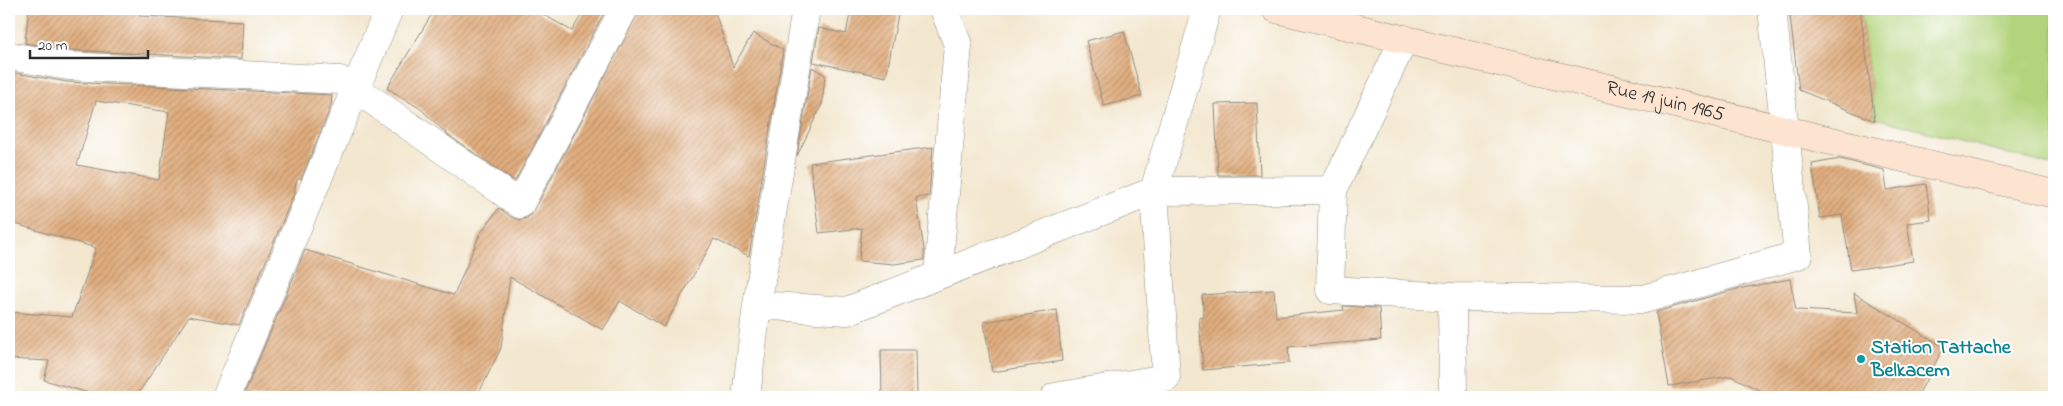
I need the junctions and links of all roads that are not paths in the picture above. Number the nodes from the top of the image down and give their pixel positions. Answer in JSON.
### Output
{"nodes":[{"id":1,"x":389,"y":9,"type":"edge"},
{"id":2,"x":624,"y":9,"type":"edge"},
{"id":3,"x":806,"y":9,"type":"edge"},
{"id":4,"x":944,"y":9,"type":"edge"},
{"id":5,"x":1207,"y":9,"type":"edge"},
{"id":6,"x":1276,"y":9,"type":"edge"},
{"id":7,"x":1772,"y":9,"type":"edge"},
{"id":8,"x":1404,"y":39,"type":"junction"},
{"id":9,"x":9,"y":56,"type":"edge"},
{"id":10,"x":355,"y":88,"type":"junction"},
{"id":11,"x":1784,"y":129,"type":"junction"},
{"id":12,"x":1334,"y":190,"type":"junction"},
{"id":13,"x":1154,"y":191,"type":"junction"},
{"id":14,"x":2054,"y":194,"type":"edge"},
{"id":15,"x":938,"y":274,"type":"junction"},
{"id":16,"x":1452,"y":296,"type":"junction"},
{"id":17,"x":757,"y":305,"type":"junction"},
{"id":18,"x":226,"y":397,"type":"edge"},
{"id":19,"x":746,"y":397,"type":"edge"},
{"id":20,"x":1055,"y":397,"type":"edge"},
{"id":21,"x":1453,"y":397,"type":"edge"}],
"edges":[{"from":1,"to":10,"type":"street"},
{"from":2,"to":10,"type":"street"},
{"from":3,"to":17,"type":"street"},
{"from":4,"to":15,"type":"street"},
{"from":5,"to":13,"type":"street"},
{"from":6,"to":8,"type":"street","name":"Rue 19 juin 1965"},
{"from":7,"to":11,"type":"street"},
{"from":8,"to":11,"type":"street","name":"Rue 19 juin 1965"},
{"from":8,"to":12,"type":"street"},
{"from":9,"to":10,"type":"street"},
{"from":10,"to":18,"type":"street"},
{"from":11,"to":14,"type":"street","name":"Rue 19 juin 1965"},
{"from":11,"to":16,"type":"street"},
{"from":12,"to":13,"type":"street"},
{"from":12,"to":16,"type":"street"},
{"from":13,"to":15,"type":"street"},
{"from":13,"to":20,"type":"street"},
{"from":15,"to":17,"type":"street"},
{"from":16,"to":21,"type":"street"},
{"from":17,"to":19,"type":"street"}]}
